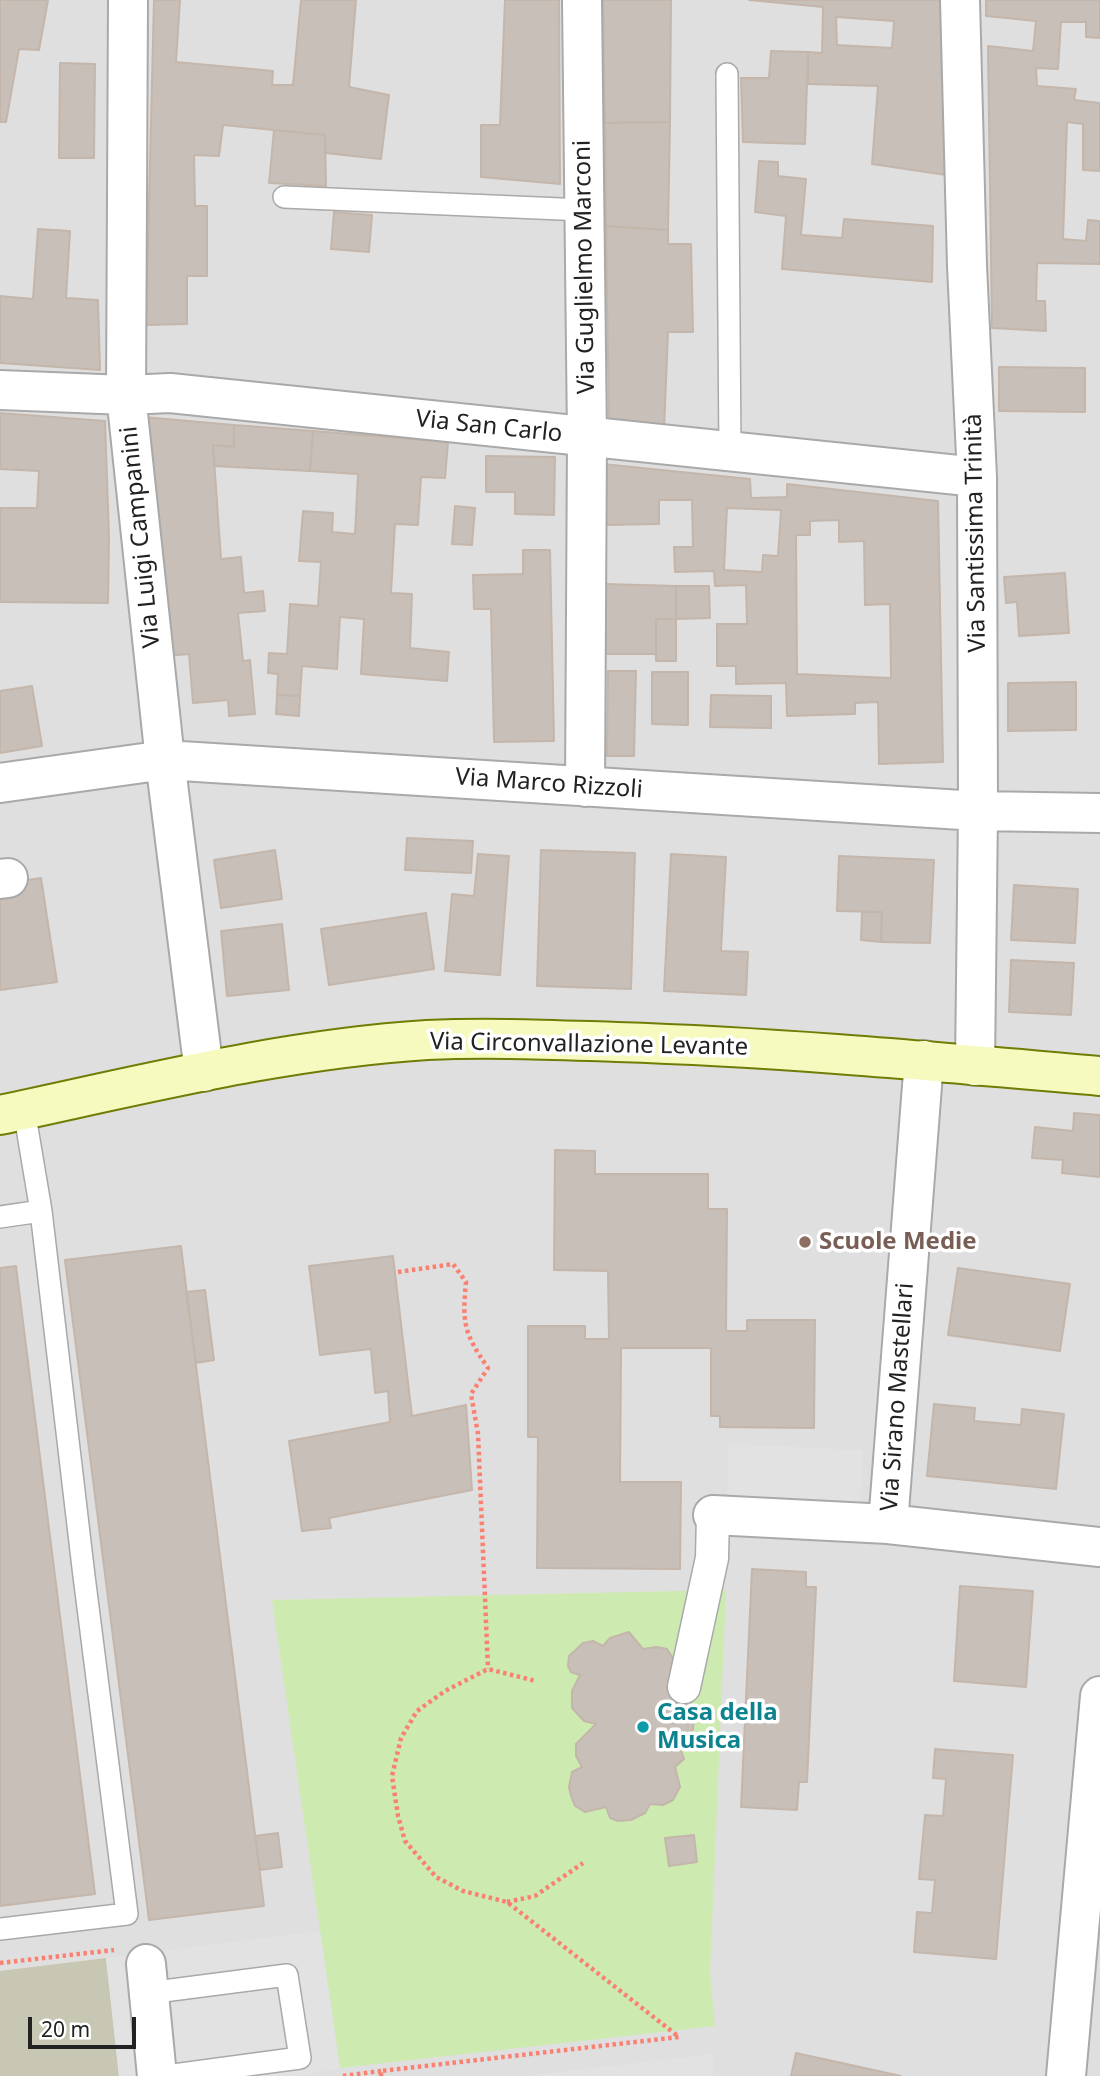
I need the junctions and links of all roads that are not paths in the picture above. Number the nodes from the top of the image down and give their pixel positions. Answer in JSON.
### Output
{"nodes":[{"id":1,"x":128,"y":0,"type":"edge"},
{"id":2,"x":582,"y":0,"type":"edge"},
{"id":3,"x":960,"y":0,"type":"edge"},
{"id":4,"x":727,"y":74,"type":"dead end"},
{"id":5,"x":284,"y":197,"type":"dead end"},
{"id":6,"x":584,"y":210,"type":"junction"},
{"id":7,"x":0,"y":390,"type":"edge"},
{"id":8,"x":126,"y":395,"type":"junction"},
{"id":9,"x":587,"y":438,"type":"junction"},
{"id":10,"x":730,"y":452,"type":"junction"},
{"id":11,"x":977,"y":477,"type":"junction"},
{"id":12,"x":165,"y":760,"type":"junction"},
{"id":13,"x":0,"y":783,"type":"edge"},
{"id":14,"x":585,"y":787,"type":"junction"},
{"id":15,"x":978,"y":811,"type":"junction"},
{"id":16,"x":1100,"y":813,"type":"edge"},
{"id":17,"x":924,"y":1060,"type":"junction"},
{"id":18,"x":975,"y":1066,"type":"junction"},
{"id":19,"x":204,"y":1072,"type":"junction"},
{"id":20,"x":1100,"y":1076,"type":"edge"},
{"id":21,"x":12,"y":1113,"type":"edge"},
{"id":22,"x":41,"y":1211,"type":"junction"},
{"id":23,"x":0,"y":1217,"type":"edge"},
{"id":24,"x":713,"y":1515,"type":"joint"},
{"id":25,"x":888,"y":1524,"type":"junction"},
{"id":26,"x":1100,"y":1547,"type":"edge"},
{"id":27,"x":684,"y":1687,"type":"dead end"},
{"id":28,"x":1100,"y":1696,"type":"edge"},
{"id":29,"x":0,"y":1929,"type":"edge"},
{"id":30,"x":147,"y":1978,"type":"joint"},
{"id":31,"x":157,"y":2076,"type":"edge"},
{"id":32,"x":166,"y":2076,"type":"edge"},
{"id":33,"x":1066,"y":2076,"type":"edge"}],
"edges":[{"from":1,"to":8,"type":"street","name":"Via Luigi Campanini"},
{"from":2,"to":6,"type":"street","name":"Via Guglielmo Marconi"},
{"from":3,"to":11,"type":"street","name":"Via Santissima Trinità"},
{"from":4,"to":10,"type":"lane"},
{"from":5,"to":6,"type":"lane"},
{"from":6,"to":9,"type":"street","name":"Via Guglielmo Marconi"},
{"from":7,"to":8,"type":"street","name":"Via San Carlo"},
{"from":8,"to":9,"type":"street","name":"Via San Carlo"},
{"from":8,"to":12,"type":"street","name":"Via Luigi Campanini"},
{"from":9,"to":10,"type":"street","name":"Via San Carlo"},
{"from":9,"to":14,"type":"street","name":"Via Guglielmo Marconi"},
{"from":10,"to":11,"type":"street","name":"Via San Carlo"},
{"from":11,"to":15,"type":"street","name":"Via Santissima Trinità"},
{"from":12,"to":13,"type":"street","name":"Via Marco Rizzoli"},
{"from":12,"to":14,"type":"street","name":"Via Marco Rizzoli"},
{"from":12,"to":19,"type":"street","name":"Via Luigi Campanini"},
{"from":14,"to":15,"type":"street","name":"Via Marco Rizzoli"},
{"from":15,"to":16,"type":"street","name":"Via Marco Rizzoli"},
{"from":15,"to":18,"type":"street","name":"Via Santissima Trinità"},
{"from":17,"to":18,"type":"main road","name":"Via Circonvallazione Levante"},
{"from":17,"to":19,"type":"main road","name":"Via Circonvallazione Levante"},
{"from":17,"to":25,"type":"street","name":"Via Sirano Mastellari"},
{"from":18,"to":20,"type":"main road","name":"Via Circonvallazione Levante"},
{"from":19,"to":21,"type":"main road","name":"Via Circonvallazione Levante"},
{"from":21,"to":22,"type":"lane"},
{"from":22,"to":23,"type":"lane"},
{"from":22,"to":29,"type":"lane"},
{"from":24,"to":25,"type":"street","name":"Via Sirano Mastellari"},
{"from":24,"to":27,"type":"street"},
{"from":25,"to":26,"type":"street","name":"Via Sirano Mastellari"},
{"from":28,"to":33,"type":"street"},
{"from":30,"to":31,"type":"street"},
{"from":30,"to":32,"type":"lane"}]}
